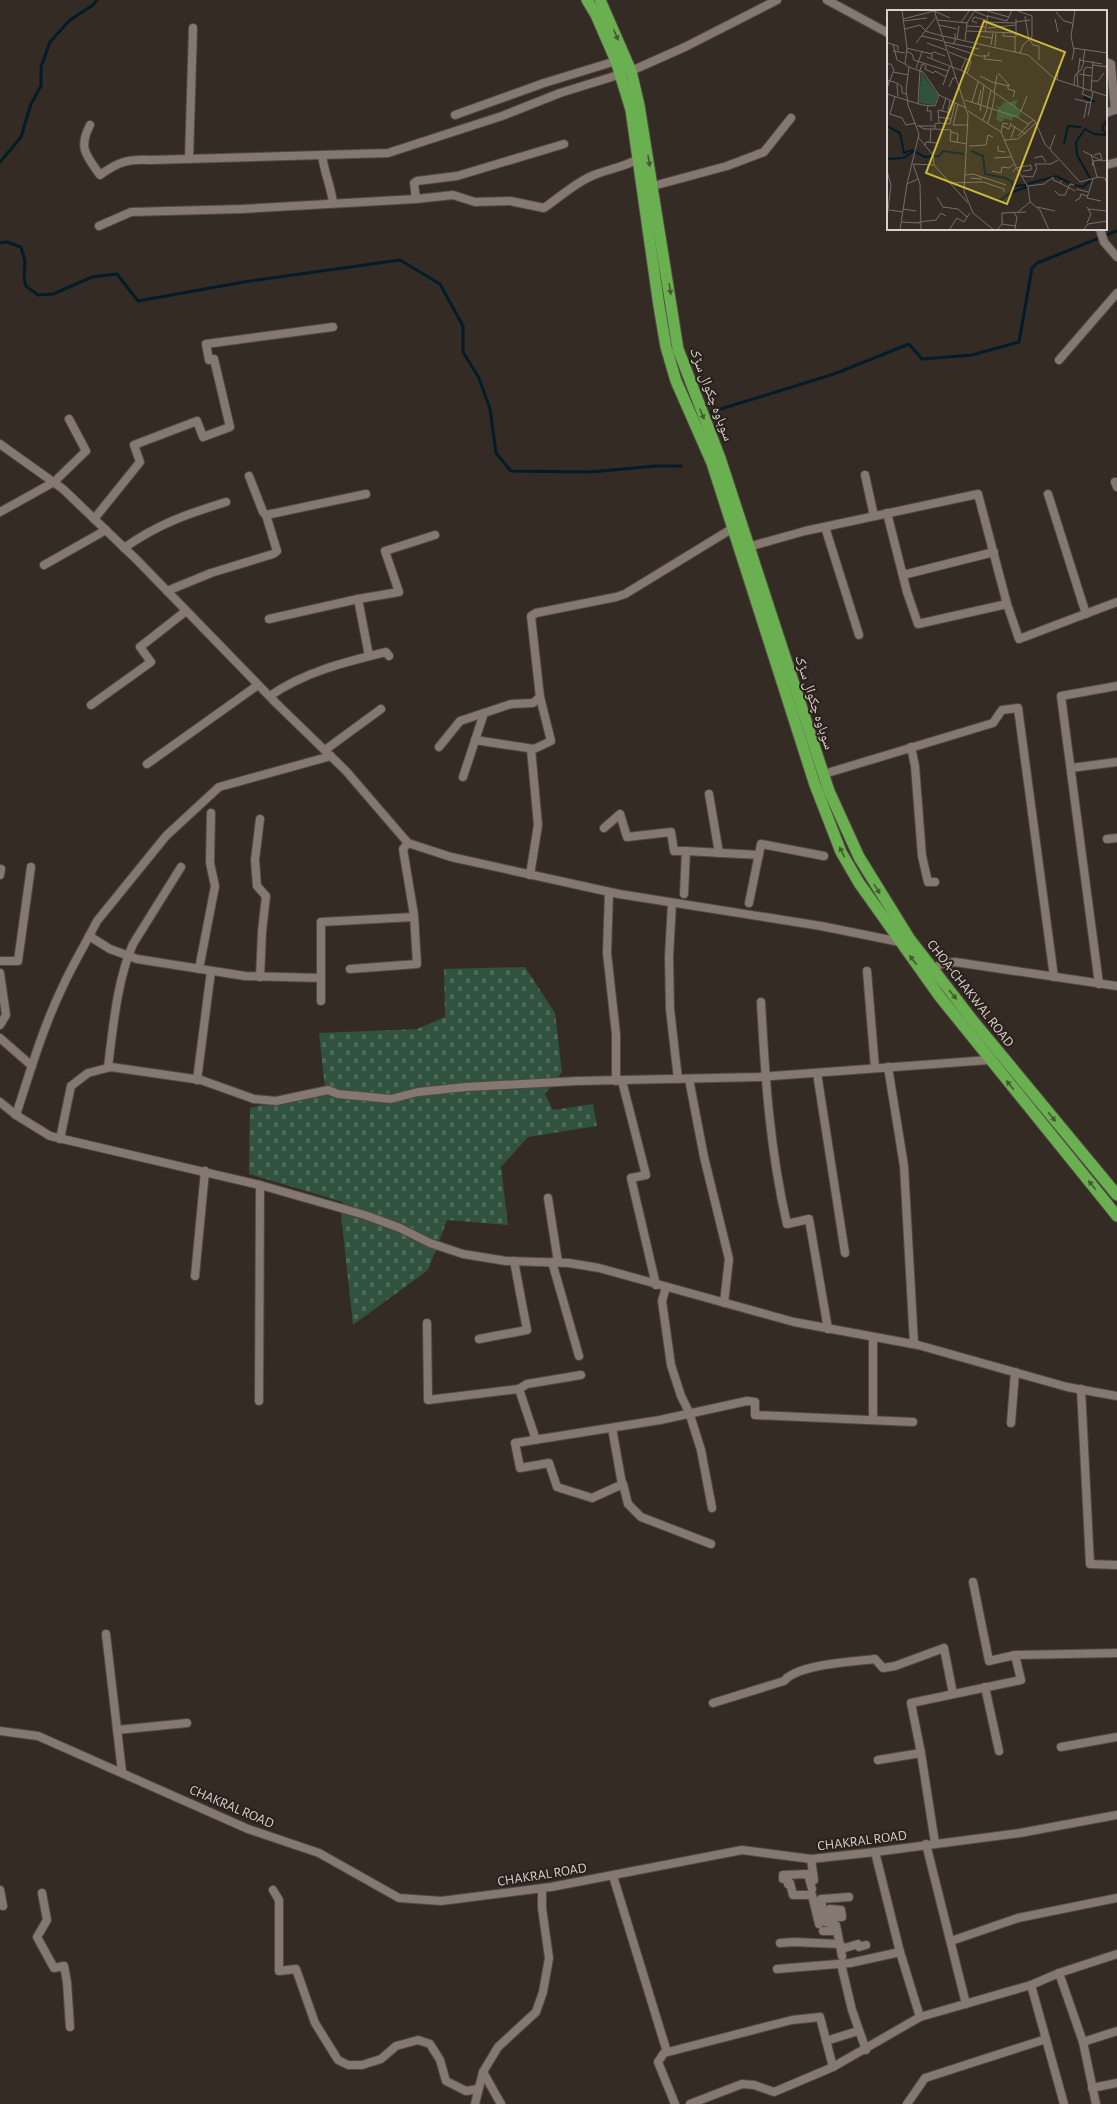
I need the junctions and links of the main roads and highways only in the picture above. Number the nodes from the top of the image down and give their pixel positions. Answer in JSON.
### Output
{"nodes":[{"id":1,"x":587,"y":0,"type":"edge"},
{"id":2,"x":600,"y":0,"type":"edge"},
{"id":3,"x":626,"y":73,"type":"junction"},
{"id":4,"x":829,"y":791,"type":"joint"},
{"id":5,"x":929,"y":972,"type":"junction"},
{"id":6,"x":1117,"y":1195,"type":"edge"},
{"id":7,"x":1117,"y":1216,"type":"edge"}],
"edges":[{"from":1,"to":3,"type":"highway"},
{"from":2,"to":3,"type":"highway","name":"سوہاوہ چکوال سڑک","one_way":true},
{"from":3,"to":4,"type":"highway","name":"سوہاوہ چکوال سڑک","one_way":true},
{"from":5,"to":3,"type":"highway","one_way":true},
{"from":4,"to":5,"type":"highway","name":"CHOA-CHAKWAL ROAD","one_way":true},
{"from":5,"to":6,"type":"highway","name":"CHOA-CHAKWAL ROAD","one_way":true},
{"from":7,"to":5,"type":"highway","one_way":true}]}
